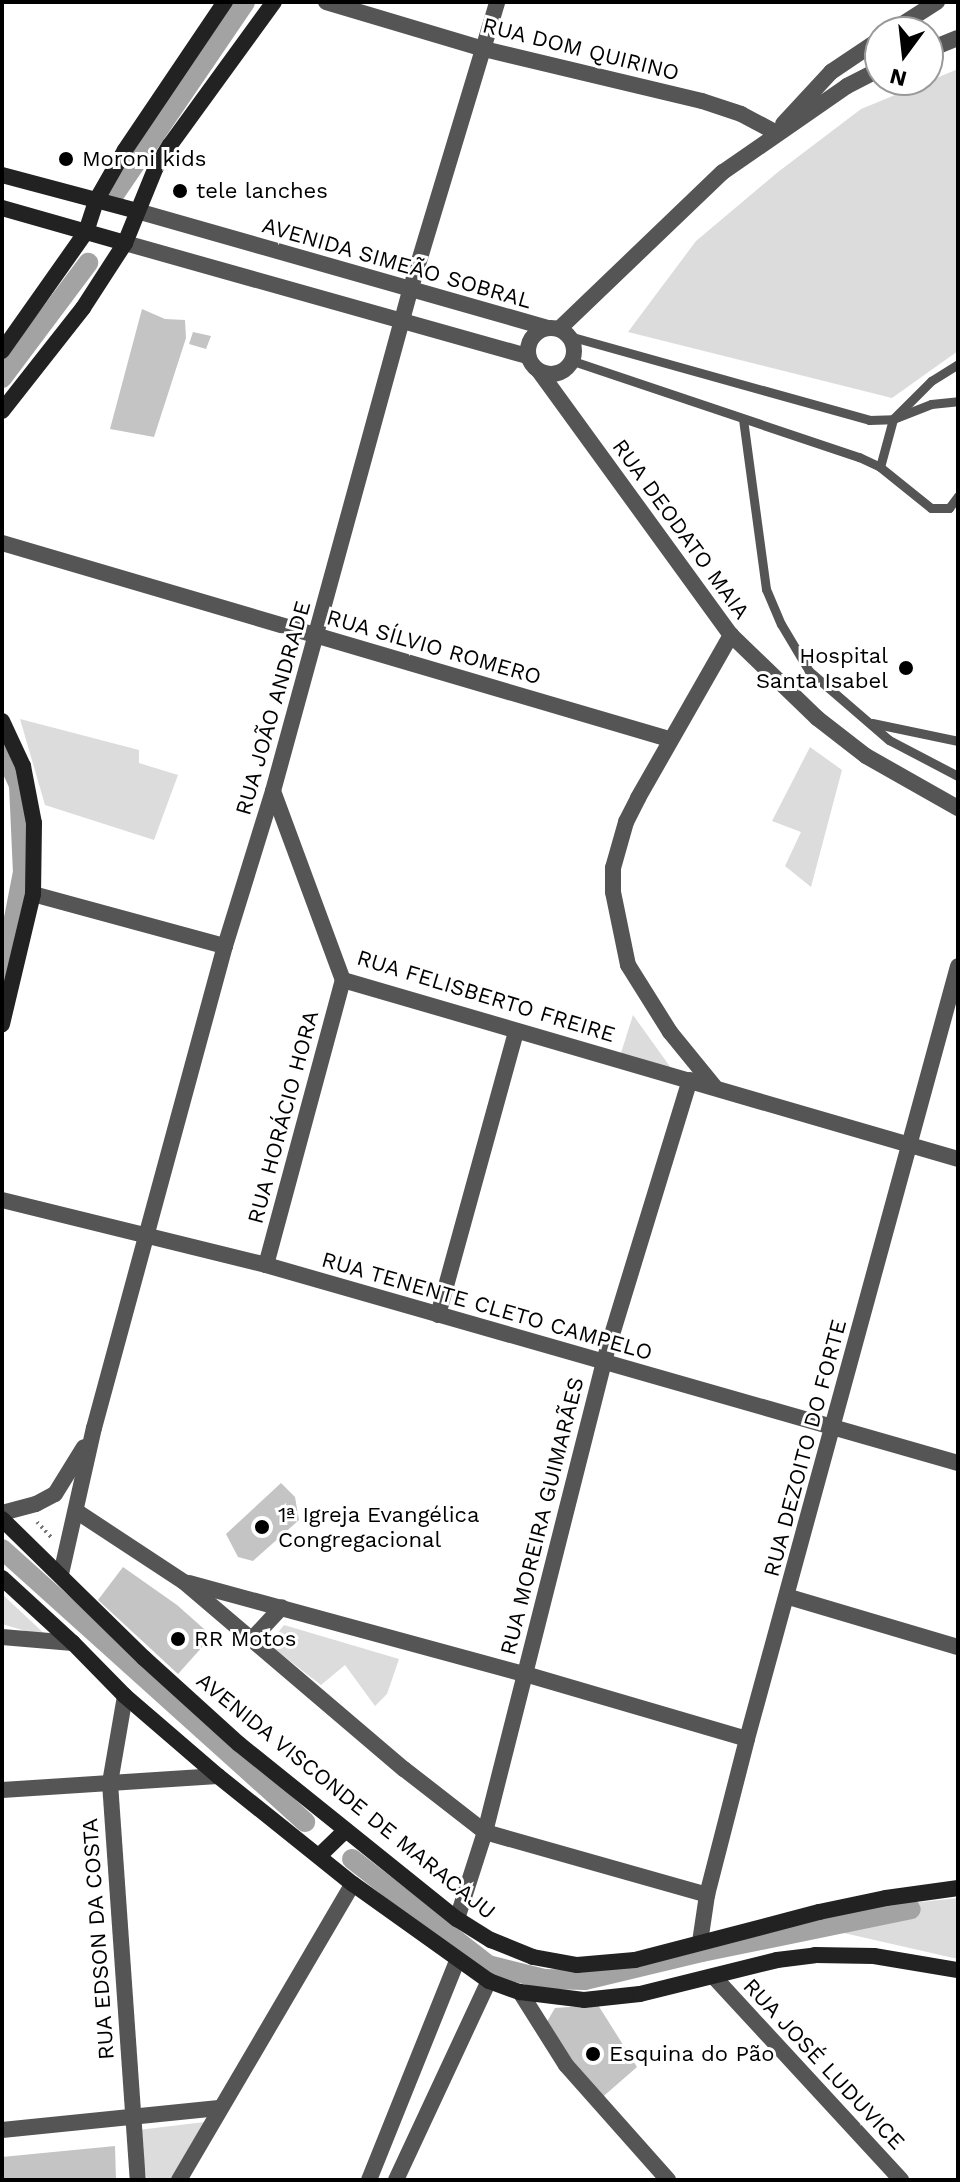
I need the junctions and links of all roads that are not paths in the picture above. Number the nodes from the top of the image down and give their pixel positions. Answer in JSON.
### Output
{"nodes":[{"id":1,"x":225,"y":2,"type":"edge"},
{"id":2,"x":274,"y":2,"type":"edge"},
{"id":3,"x":326,"y":2,"type":"edge"},
{"id":4,"x":497,"y":2,"type":"edge"},
{"id":5,"x":937,"y":2,"type":"edge"},
{"id":6,"x":915,"y":16,"type":"edge"},
{"id":7,"x":484,"y":49,"type":"junction"},
{"id":8,"x":864,"y":50,"type":"edge"},
{"id":9,"x":864,"y":77,"type":"edge"},
{"id":10,"x":776,"y":133,"type":"junction"},
{"id":11,"x":2,"y":175,"type":"edge"},
{"id":12,"x":97,"y":199,"type":"junction"},
{"id":13,"x":2,"y":208,"type":"edge"},
{"id":14,"x":137,"y":211,"type":"junction"},
{"id":15,"x":86,"y":232,"type":"junction"},
{"id":16,"x":125,"y":243,"type":"junction"},
{"id":17,"x":410,"y":291,"type":"junction"},
{"id":18,"x":404,"y":321,"type":"junction"},
{"id":19,"x":559,"y":331,"type":"junction"},
{"id":20,"x":2,"y":351,"type":"edge"},
{"id":21,"x":528,"y":356,"type":"junction"},
{"id":22,"x":573,"y":361,"type":"junction"},
{"id":23,"x":958,"y":364,"type":"edge"},
{"id":24,"x":539,"y":371,"type":"junction"},
{"id":25,"x":958,"y":401,"type":"edge"},
{"id":26,"x":2,"y":411,"type":"edge"},
{"id":27,"x":743,"y":419,"type":"junction"},
{"id":28,"x":893,"y":419,"type":"junction"},
{"id":29,"x":880,"y":467,"type":"junction"},
{"id":30,"x":958,"y":496,"type":"edge"},
{"id":31,"x":2,"y":543,"type":"edge"},
{"id":32,"x":731,"y":635,"type":"junction"},
{"id":33,"x":317,"y":636,"type":"junction"},
{"id":34,"x":2,"y":721,"type":"edge"},
{"id":35,"x":872,"y":723,"type":"junction"},
{"id":36,"x":669,"y":739,"type":"junction"},
{"id":37,"x":958,"y":741,"type":"edge"},
{"id":38,"x":958,"y":776,"type":"edge"},
{"id":39,"x":273,"y":791,"type":"junction"},
{"id":40,"x":958,"y":808,"type":"edge"},
{"id":41,"x":33,"y":894,"type":"junction"},
{"id":42,"x":225,"y":946,"type":"junction"},
{"id":43,"x":958,"y":966,"type":"edge"},
{"id":44,"x":343,"y":980,"type":"junction"},
{"id":45,"x":2,"y":1024,"type":"edge"},
{"id":46,"x":516,"y":1032,"type":"junction"},
{"id":47,"x":690,"y":1080,"type":"junction"},
{"id":48,"x":714,"y":1086,"type":"junction"},
{"id":49,"x":909,"y":1143,"type":"junction"},
{"id":50,"x":958,"y":1159,"type":"edge"},
{"id":51,"x":2,"y":1200,"type":"edge"},
{"id":52,"x":146,"y":1234,"type":"junction"},
{"id":53,"x":266,"y":1265,"type":"junction"},
{"id":54,"x":438,"y":1315,"type":"junction"},
{"id":55,"x":603,"y":1364,"type":"junction"},
{"id":56,"x":94,"y":1428,"type":"junction"},
{"id":57,"x":832,"y":1428,"type":"junction"},
{"id":58,"x":958,"y":1463,"type":"edge"},
{"id":59,"x":76,"y":1511,"type":"junction"},
{"id":60,"x":2,"y":1516,"type":"edge"},
{"id":61,"x":61,"y":1574,"type":"junction"},
{"id":62,"x":2,"y":1578,"type":"edge"},
{"id":63,"x":184,"y":1582,"type":"junction"},
{"id":64,"x":789,"y":1597,"type":"junction"},
{"id":65,"x":282,"y":1607,"type":"junction"},
{"id":66,"x":2,"y":1637,"type":"edge"},
{"id":67,"x":253,"y":1638,"type":"junction"},
{"id":68,"x":73,"y":1643,"type":"junction"},
{"id":69,"x":958,"y":1647,"type":"edge"},
{"id":70,"x":525,"y":1674,"type":"junction"},
{"id":71,"x":125,"y":1696,"type":"junction"},
{"id":72,"x":747,"y":1739,"type":"junction"},
{"id":73,"x":218,"y":1776,"type":"junction"},
{"id":74,"x":110,"y":1783,"type":"junction"},
{"id":75,"x":2,"y":1790,"type":"edge"},
{"id":76,"x":346,"y":1830,"type":"junction"},
{"id":77,"x":485,"y":1832,"type":"junction"},
{"id":78,"x":319,"y":1856,"type":"junction"},
{"id":79,"x":353,"y":1884,"type":"junction"},
{"id":80,"x":958,"y":1888,"type":"edge"},
{"id":81,"x":707,"y":1895,"type":"junction"},
{"id":82,"x":457,"y":1919,"type":"junction"},
{"id":83,"x":700,"y":1942,"type":"junction"},
{"id":84,"x":457,"y":1961,"type":"junction"},
{"id":85,"x":958,"y":1970,"type":"edge"},
{"id":86,"x":714,"y":1977,"type":"junction"},
{"id":87,"x":489,"y":1981,"type":"junction"},
{"id":88,"x":520,"y":1992,"type":"junction"},
{"id":89,"x":219,"y":2108,"type":"junction"},
{"id":90,"x":131,"y":2118,"type":"junction"},
{"id":91,"x":2,"y":2130,"type":"edge"},
{"id":92,"x":138,"y":2180,"type":"edge"},
{"id":93,"x":179,"y":2180,"type":"edge"},
{"id":94,"x":369,"y":2180,"type":"edge"},
{"id":95,"x":396,"y":2180,"type":"edge"},
{"id":96,"x":668,"y":2180,"type":"edge"},
{"id":97,"x":901,"y":2180,"type":"edge"}],
"edges":[{"from":1,"to":12,"type":"main road"},
{"from":2,"to":14,"type":"main road"},
{"from":3,"to":7,"type":"street","name":"RUA DOM QUIRINO"},
{"from":4,"to":7,"type":"street","name":"RUA JOÃO ANDRADE"},
{"from":5,"to":6,"type":"street"},
{"from":7,"to":10,"type":"street","name":"RUA DOM QUIRINO"},
{"from":7,"to":17,"type":"street","name":"RUA JOÃO ANDRADE"},
{"from":8,"to":10,"type":"street"},
{"from":9,"to":10,"type":"street"},
{"from":10,"to":19,"type":"street"},
{"from":11,"to":12,"type":"main road","name":"AVENIDA SIMEÃO SOBRAL"},
{"from":12,"to":14,"type":"main road","name":"AVENIDA SIMEÃO SOBRAL"},
{"from":12,"to":15,"type":"main road"},
{"from":13,"to":15,"type":"main road"},
{"from":14,"to":16,"type":"main road"},
{"from":14,"to":17,"type":"street","name":"AVENIDA SIMEÃO SOBRAL"},
{"from":15,"to":16,"type":"main road"},
{"from":15,"to":20,"type":"main road"},
{"from":16,"to":18,"type":"street"},
{"from":16,"to":26,"type":"main road"},
{"from":17,"to":18,"type":"street","name":"RUA JOÃO ANDRADE"},
{"from":17,"to":19,"type":"street","name":"AVENIDA SIMEÃO SOBRAL"},
{"from":18,"to":21,"type":"street"},
{"from":18,"to":33,"type":"street","name":"RUA JOÃO ANDRADE"},
{"from":19,"to":21,"type":"street"},
{"from":19,"to":22,"type":"street"},
{"from":19,"to":28,"type":"lane"},
{"from":21,"to":24,"type":"street"},
{"from":22,"to":24,"type":"street"},
{"from":22,"to":27,"type":"lane"},
{"from":23,"to":28,"type":"lane"},
{"from":24,"to":32,"type":"street","name":"RUA DEODATO MAIA"},
{"from":25,"to":28,"type":"lane"},
{"from":27,"to":29,"type":"lane"},
{"from":27,"to":35,"type":"lane"},
{"from":28,"to":29,"type":"lane"},
{"from":29,"to":30,"type":"lane"},
{"from":31,"to":33,"type":"street","name":"RUA SÍLVIO ROMERO"},
{"from":32,"to":36,"type":"street"},
{"from":32,"to":40,"type":"street","name":"RUA DEODATO MAIA"},
{"from":33,"to":36,"type":"street","name":"RUA SÍLVIO ROMERO"},
{"from":33,"to":39,"type":"street","name":"RUA JOÃO ANDRADE"},
{"from":34,"to":41,"type":"main road"},
{"from":35,"to":37,"type":"lane"},
{"from":35,"to":38,"type":"lane"},
{"from":36,"to":48,"type":"street"},
{"from":39,"to":42,"type":"street","name":"RUA JOÃO ANDRADE"},
{"from":39,"to":44,"type":"street","name":"RUA FELISBERTO FREIRE"},
{"from":41,"to":42,"type":"street"},
{"from":41,"to":45,"type":"main road"},
{"from":42,"to":52,"type":"street","name":"RUA JOÃO ANDRADE"},
{"from":43,"to":49,"type":"street","name":"RUA DEZOITO DO FORTE"},
{"from":44,"to":46,"type":"street","name":"RUA FELISBERTO FREIRE"},
{"from":44,"to":53,"type":"street","name":"RUA HORÁCIO HORA"},
{"from":46,"to":47,"type":"street","name":"RUA FELISBERTO FREIRE"},
{"from":46,"to":54,"type":"street"},
{"from":47,"to":48,"type":"street","name":"RUA FELISBERTO FREIRE"},
{"from":47,"to":55,"type":"street","name":"RUA MOREIRA GUIMARÃES"},
{"from":48,"to":49,"type":"street","name":"RUA FELISBERTO FREIRE"},
{"from":49,"to":50,"type":"street","name":"RUA FELISBERTO FREIRE"},
{"from":49,"to":57,"type":"street","name":"RUA DEZOITO DO FORTE"},
{"from":51,"to":52,"type":"street","name":"RUA TENENTE CLETO CAMPELO"},
{"from":52,"to":53,"type":"street","name":"RUA TENENTE CLETO CAMPELO"},
{"from":52,"to":56,"type":"street","name":"RUA JOÃO ANDRADE"},
{"from":53,"to":54,"type":"street","name":"RUA TENENTE CLETO CAMPELO"},
{"from":54,"to":55,"type":"street","name":"RUA TENENTE CLETO CAMPELO"},
{"from":55,"to":57,"type":"street","name":"RUA TENENTE CLETO CAMPELO"},
{"from":55,"to":70,"type":"street","name":"RUA MOREIRA GUIMARÃES"},
{"from":56,"to":59,"type":"street","name":"RUA JOÃO ANDRADE"},
{"from":56,"to":60,"type":"street","name":"RUA JOÃO ANDRADE"},
{"from":57,"to":58,"type":"street","name":"RUA TENENTE CLETO CAMPELO"},
{"from":57,"to":64,"type":"street","name":"RUA DEZOITO DO FORTE"},
{"from":59,"to":61,"type":"street","name":"RUA JOÃO ANDRADE"},
{"from":59,"to":63,"type":"street"},
{"from":60,"to":61,"type":"main road","name":"AVENIDA VISCONDE DE MARACAJU"},
{"from":61,"to":76,"type":"main road","name":"AVENIDA VISCONDE DE MARACAJU"},
{"from":62,"to":68,"type":"main road"},
{"from":63,"to":65,"type":"street"},
{"from":63,"to":67,"type":"street"},
{"from":64,"to":69,"type":"street"},
{"from":64,"to":72,"type":"street","name":"RUA DEZOITO DO FORTE"},
{"from":65,"to":67,"type":"street"},
{"from":65,"to":70,"type":"street"},
{"from":66,"to":68,"type":"street"},
{"from":67,"to":77,"type":"street"},
{"from":68,"to":71,"type":"main road"},
{"from":70,"to":72,"type":"street"},
{"from":70,"to":77,"type":"street","name":"RUA MOREIRA GUIMARÃES"},
{"from":71,"to":73,"type":"main road"},
{"from":71,"to":74,"type":"street","name":"RUA EDSON DA COSTA"},
{"from":72,"to":81,"type":"street","name":"RUA DEZOITO DO FORTE"},
{"from":73,"to":74,"type":"street"},
{"from":73,"to":78,"type":"main road"},
{"from":74,"to":75,"type":"street"},
{"from":74,"to":90,"type":"street","name":"RUA EDSON DA COSTA"},
{"from":76,"to":78,"type":"main road"},
{"from":76,"to":82,"type":"main road","name":"AVENIDA VISCONDE DE MARACAJU"},
{"from":77,"to":81,"type":"street"},
{"from":77,"to":82,"type":"street","name":"RUA MOREIRA GUIMARÃES"},
{"from":78,"to":79,"type":"main road"},
{"from":79,"to":84,"type":"main road"},
{"from":79,"to":89,"type":"street"},
{"from":80,"to":83,"type":"main road","name":"AVENIDA VISCONDE DE MARACAJU"},
{"from":81,"to":83,"type":"street","name":"RUA DEZOITO DO FORTE"},
{"from":82,"to":83,"type":"main road","name":"AVENIDA VISCONDE DE MARACAJU"},
{"from":84,"to":87,"type":"main road"},
{"from":84,"to":94,"type":"street"},
{"from":85,"to":86,"type":"main road"},
{"from":86,"to":88,"type":"main road"},
{"from":86,"to":97,"type":"street","name":"RUA JOSÉ LUDUVICE"},
{"from":87,"to":88,"type":"main road"},
{"from":87,"to":95,"type":"street"},
{"from":88,"to":96,"type":"street"},
{"from":89,"to":90,"type":"street"},
{"from":89,"to":93,"type":"street"},
{"from":90,"to":91,"type":"street"},
{"from":90,"to":92,"type":"street","name":"RUA EDSON DA COSTA"}]}
